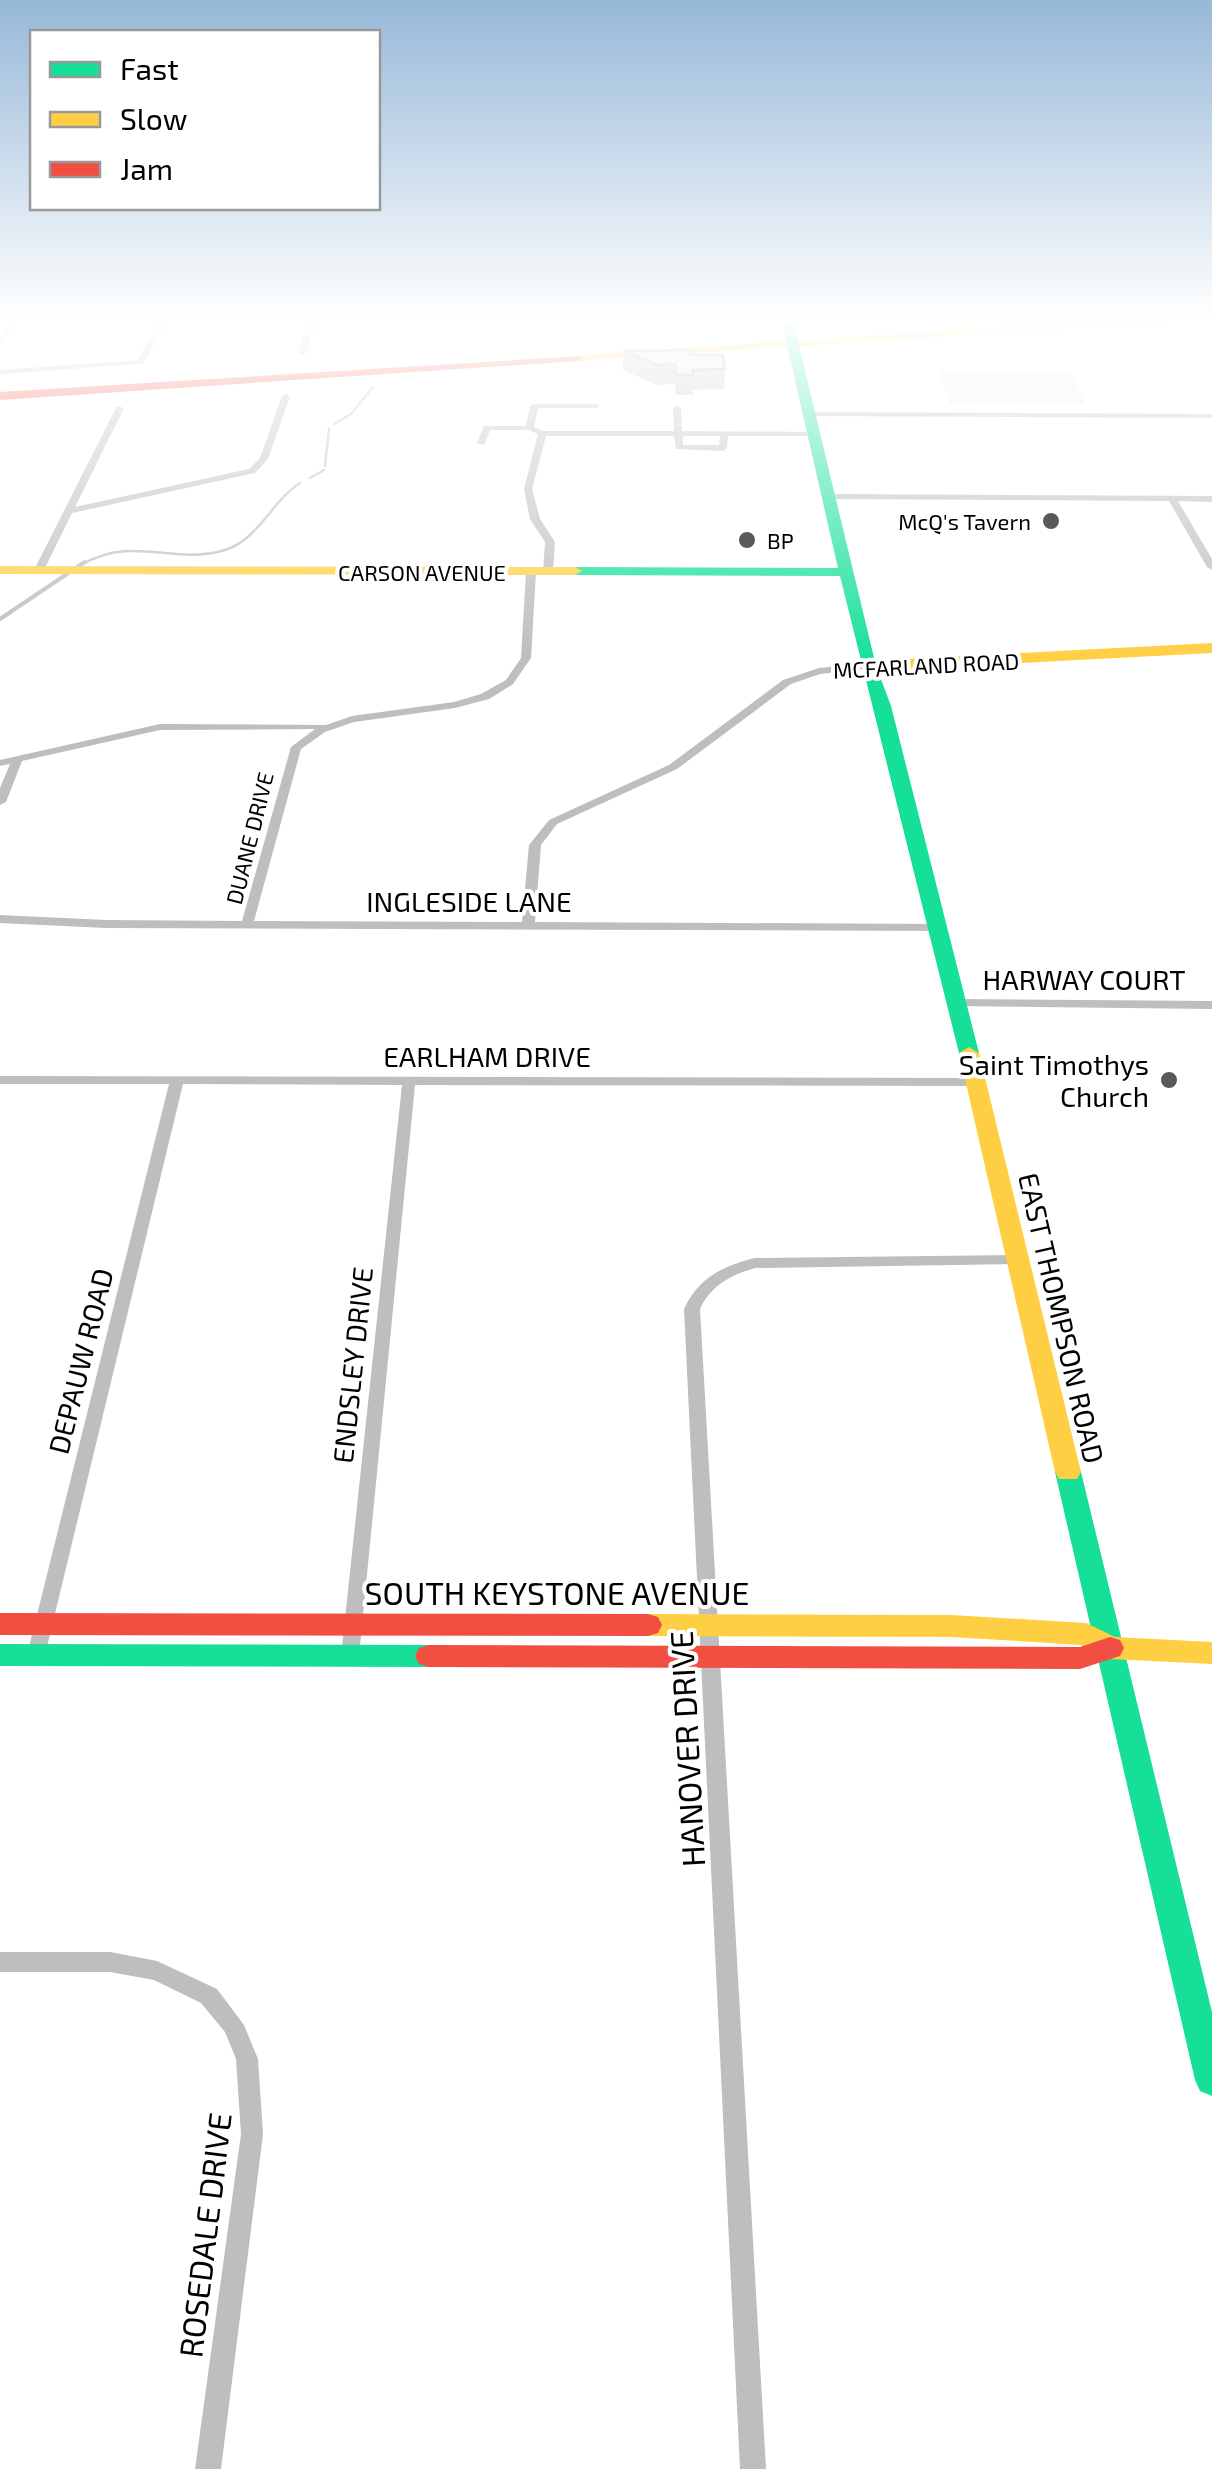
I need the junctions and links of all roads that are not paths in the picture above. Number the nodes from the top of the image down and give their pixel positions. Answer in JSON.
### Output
{"nodes":[{"id":1,"x":109,"y":431,"type":"edge"},
{"id":2,"x":274,"y":431,"type":"edge"},
{"id":3,"x":486,"y":431,"type":"edge"},
{"id":4,"x":741,"y":431,"type":"edge"},
{"id":5,"x":813,"y":431,"type":"edge"},
{"id":6,"x":542,"y":432,"type":"joint"},
{"id":7,"x":678,"y":433,"type":"junction"},
{"id":8,"x":724,"y":433,"type":"junction"},
{"id":9,"x":481,"y":444,"type":"dead end"},
{"id":10,"x":827,"y":497,"type":"junction"},
{"id":11,"x":1172,"y":499,"type":"junction"},
{"id":12,"x":1212,"y":499,"type":"edge"},
{"id":13,"x":70,"y":511,"type":"junction"},
{"id":14,"x":1212,"y":567,"type":"edge"},
{"id":15,"x":0,"y":570,"type":"edge"},
{"id":16,"x":38,"y":570,"type":"junction"},
{"id":17,"x":540,"y":572,"type":"junction"},
{"id":18,"x":844,"y":572,"type":"junction"},
{"id":19,"x":1212,"y":648,"type":"edge"},
{"id":20,"x":868,"y":666,"type":"junction"},
{"id":21,"x":326,"y":726,"type":"junction"},
{"id":22,"x":17,"y":760,"type":"junction"},
{"id":23,"x":0,"y":763,"type":"edge"},
{"id":24,"x":0,"y":802,"type":"edge"},
{"id":25,"x":0,"y":918,"type":"edge"},
{"id":26,"x":247,"y":925,"type":"junction"},
{"id":27,"x":528,"y":926,"type":"junction"},
{"id":28,"x":939,"y":928,"type":"junction"},
{"id":29,"x":956,"y":1003,"type":"junction"},
{"id":30,"x":1212,"y":1005,"type":"edge"},
{"id":31,"x":0,"y":1080,"type":"edge"},
{"id":32,"x":177,"y":1080,"type":"junction"},
{"id":33,"x":409,"y":1081,"type":"junction"},
{"id":34,"x":974,"y":1082,"type":"junction"},
{"id":35,"x":1016,"y":1260,"type":"junction"},
{"id":36,"x":0,"y":1624,"type":"edge"},
{"id":37,"x":44,"y":1624,"type":"junction"},
{"id":38,"x":353,"y":1624,"type":"junction"},
{"id":39,"x":710,"y":1626,"type":"junction"},
{"id":40,"x":1110,"y":1648,"type":"junction"},
{"id":41,"x":1212,"y":1653,"type":"edge"},
{"id":42,"x":0,"y":1655,"type":"edge"},
{"id":43,"x":36,"y":1656,"type":"junction"},
{"id":44,"x":350,"y":1656,"type":"junction"},
{"id":45,"x":711,"y":1656,"type":"junction"},
{"id":46,"x":0,"y":1962,"type":"edge"},
{"id":47,"x":1206,"y":2025,"type":"edge"},
{"id":48,"x":1212,"y":2080,"type":"edge"},
{"id":49,"x":208,"y":2469,"type":"edge"},
{"id":50,"x":753,"y":2469,"type":"edge"}],
"edges":[{"from":1,"to":13,"type":"street"},
{"from":2,"to":13,"type":"street"},
{"from":3,"to":9,"type":"street"},
{"from":4,"to":8,"type":"street"},
{"from":5,"to":10,"type":"main road"},
{"from":6,"to":7,"type":"street"},
{"from":6,"to":17,"type":"street","name":"DUANE DRIVE"},
{"from":7,"to":8,"type":"street"},
{"from":7,"to":8,"type":"street"},
{"from":10,"to":11,"type":"street"},
{"from":10,"to":18,"type":"main road","name":"EAST THOMPSON ROAD"},
{"from":11,"to":12,"type":"street"},
{"from":11,"to":14,"type":"street"},
{"from":13,"to":16,"type":"street"},
{"from":15,"to":16,"type":"main road","name":"CARSON AVENUE"},
{"from":16,"to":17,"type":"main road","name":"CARSON AVENUE"},
{"from":17,"to":18,"type":"main road","name":"CARSON AVENUE"},
{"from":17,"to":21,"type":"street","name":"DUANE DRIVE"},
{"from":18,"to":20,"type":"main road","name":"EAST THOMPSON ROAD"},
{"from":19,"to":20,"type":"main road","name":"MCFARLAND ROAD"},
{"from":20,"to":27,"type":"street","name":"MCFARLAND ROAD"},
{"from":20,"to":28,"type":"main road","name":"EAST THOMPSON ROAD"},
{"from":21,"to":22,"type":"street"},
{"from":21,"to":26,"type":"street","name":"DUANE DRIVE"},
{"from":22,"to":23,"type":"street"},
{"from":22,"to":24,"type":"street"},
{"from":25,"to":26,"type":"street","name":"INGLESIDE LANE"},
{"from":26,"to":27,"type":"street","name":"INGLESIDE LANE"},
{"from":27,"to":28,"type":"street","name":"INGLESIDE LANE"},
{"from":28,"to":29,"type":"main road","name":"EAST THOMPSON ROAD"},
{"from":29,"to":30,"type":"street","name":"HARWAY COURT"},
{"from":29,"to":34,"type":"main road","name":"EAST THOMPSON ROAD"},
{"from":31,"to":32,"type":"street","name":"EARLHAM DRIVE"},
{"from":32,"to":33,"type":"street","name":"EARLHAM DRIVE"},
{"from":32,"to":37,"type":"street","name":"DEPAUW ROAD"},
{"from":33,"to":34,"type":"street","name":"EARLHAM DRIVE"},
{"from":33,"to":38,"type":"street","name":"ENDSLEY DRIVE"},
{"from":34,"to":35,"type":"main road","name":"EAST THOMPSON ROAD"},
{"from":35,"to":39,"type":"street","name":"HANOVER DRIVE"},
{"from":35,"to":40,"type":"main road","name":"EAST THOMPSON ROAD"},
{"from":36,"to":37,"type":"main road","name":"SOUTH KEYSTONE AVENUE"},
{"from":37,"to":38,"type":"main road","name":"SOUTH KEYSTONE AVENUE"},
{"from":37,"to":43,"type":"street","name":"DEPAUW ROAD"},
{"from":38,"to":39,"type":"main road","name":"SOUTH KEYSTONE AVENUE"},
{"from":38,"to":44,"type":"street","name":"ENDSLEY DRIVE"},
{"from":39,"to":40,"type":"main road","name":"SOUTH KEYSTONE AVENUE"},
{"from":39,"to":45,"type":"street","name":"HANOVER DRIVE"},
{"from":40,"to":41,"type":"main road","name":"SOUTH KEYSTONE AVENUE"},
{"from":40,"to":45,"type":"main road","name":"SOUTH KEYSTONE AVENUE"},
{"from":40,"to":47,"type":"main road","name":"EAST THOMPSON ROAD"},
{"from":42,"to":43,"type":"main road","name":"SOUTH KEYSTONE AVENUE"},
{"from":43,"to":44,"type":"main road","name":"SOUTH KEYSTONE AVENUE"},
{"from":44,"to":45,"type":"main road","name":"SOUTH KEYSTONE AVENUE"},
{"from":45,"to":50,"type":"street","name":"HANOVER DRIVE"},
{"from":46,"to":49,"type":"street","name":"ROSEDALE DRIVE"},
{"from":47,"to":48,"type":"main road","name":"EAST THOMPSON ROAD"}]}
